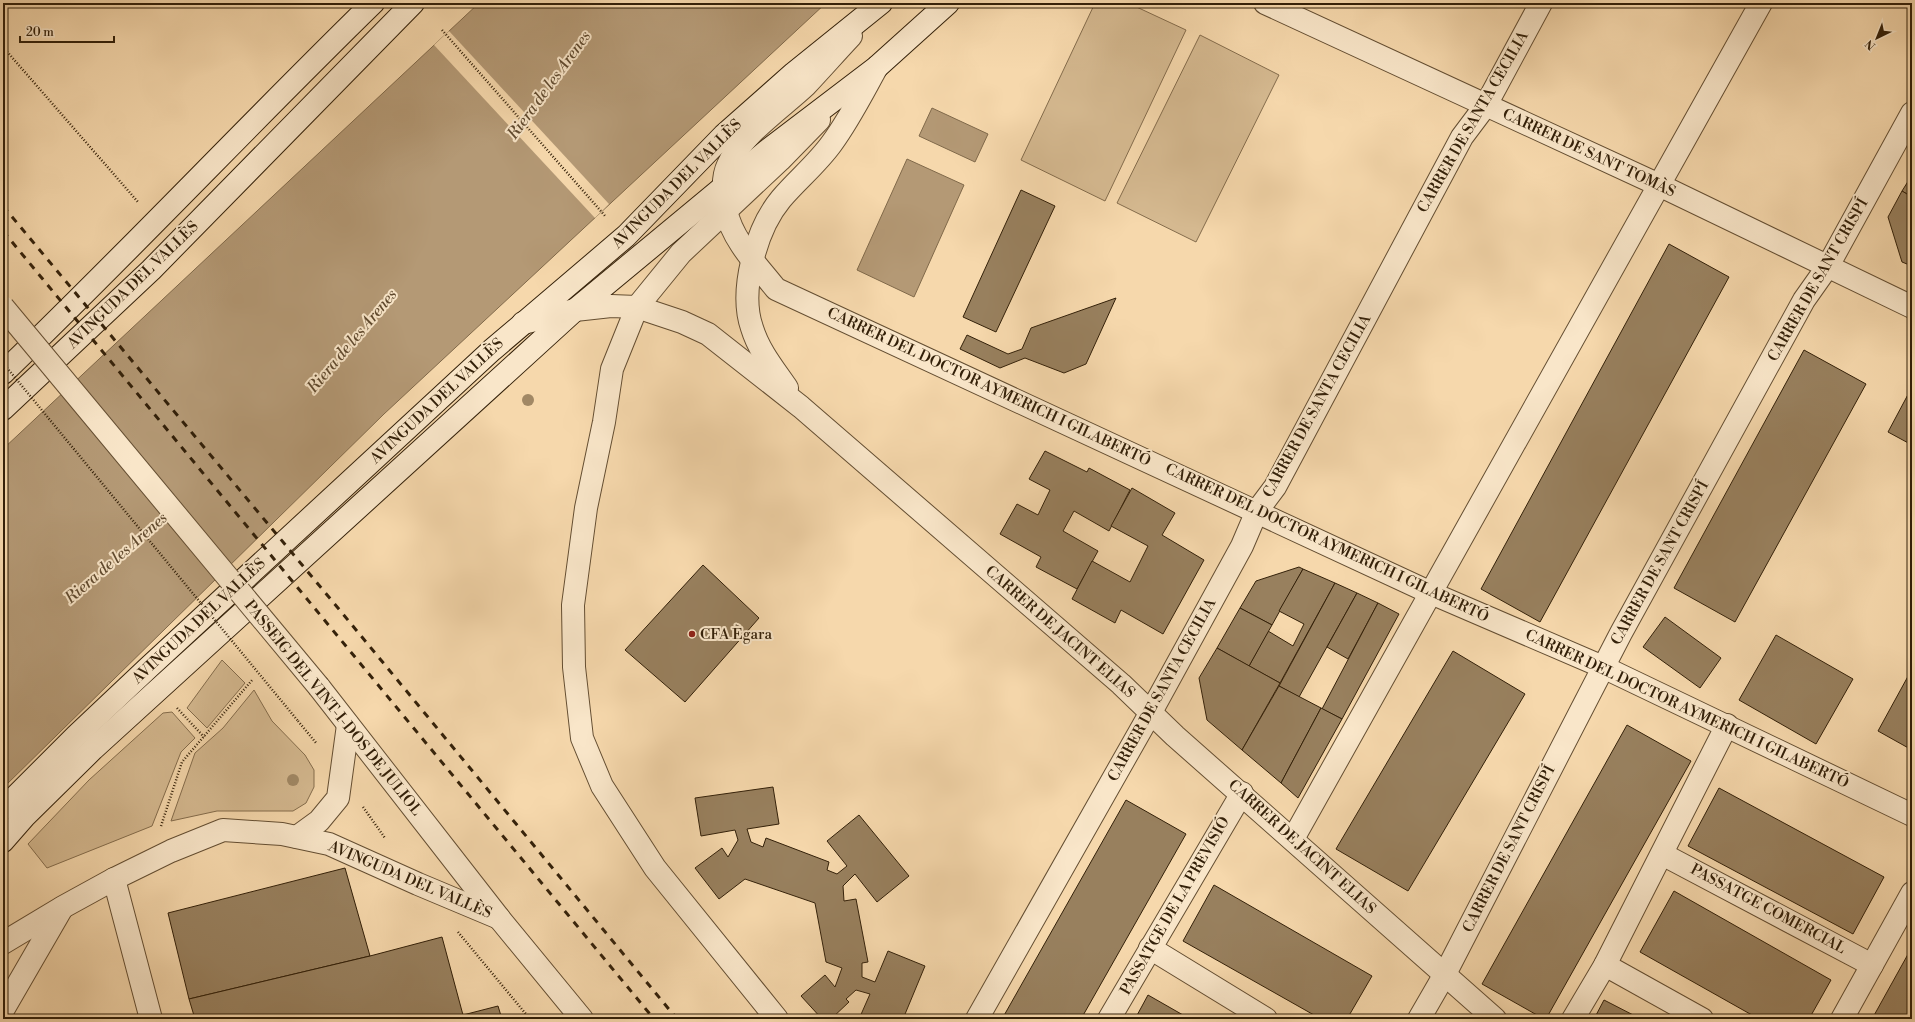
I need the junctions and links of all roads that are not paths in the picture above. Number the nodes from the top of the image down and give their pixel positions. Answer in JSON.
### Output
{"nodes":[{"id":1,"x":373,"y":3,"type":"edge"},
{"id":2,"x":413,"y":3,"type":"edge"},
{"id":3,"x":881,"y":3,"type":"edge"},
{"id":4,"x":948,"y":3,"type":"edge"},
{"id":5,"x":1265,"y":3,"type":"edge"},
{"id":6,"x":1541,"y":3,"type":"edge"},
{"id":7,"x":1761,"y":3,"type":"edge"},
{"id":8,"x":1288,"y":7,"type":"edge"},
{"id":9,"x":877,"y":67,"type":"junction"},
{"id":10,"x":847,"y":90,"type":"junction"},
{"id":11,"x":1486,"y":105,"type":"junction"},
{"id":12,"x":1912,"y":113,"type":"edge"},
{"id":13,"x":1659,"y":185,"type":"junction"},
{"id":14,"x":724,"y":186,"type":"junction"},
{"id":15,"x":726,"y":210,"type":"junction"},
{"id":16,"x":752,"y":259,"type":"junction"},
{"id":17,"x":1828,"y":266,"type":"junction"},
{"id":18,"x":637,"y":307,"type":"junction"},
{"id":19,"x":1912,"y":307,"type":"edge"},
{"id":20,"x":3,"y":308,"type":"edge"},
{"id":21,"x":575,"y":310,"type":"junction"},
{"id":22,"x":523,"y":323,"type":"junction"},
{"id":23,"x":3,"y":373,"type":"edge"},
{"id":24,"x":801,"y":407,"type":"junction"},
{"id":25,"x":3,"y":409,"type":"edge"},
{"id":26,"x":1257,"y":512,"type":"junction"},
{"id":27,"x":1431,"y":593,"type":"junction"},
{"id":28,"x":1603,"y":667,"type":"junction"},
{"id":29,"x":1151,"y":712,"type":"junction"},
{"id":30,"x":348,"y":725,"type":"junction"},
{"id":31,"x":1727,"y":725,"type":"junction"},
{"id":32,"x":1242,"y":793,"type":"junction"},
{"id":33,"x":3,"y":809,"type":"edge"},
{"id":34,"x":1912,"y":815,"type":"edge"},
{"id":35,"x":297,"y":837,"type":"junction"},
{"id":36,"x":1292,"y":839,"type":"junction"},
{"id":37,"x":3,"y":841,"type":"edge"},
{"id":38,"x":1662,"y":854,"type":"junction"},
{"id":39,"x":114,"y":879,"type":"junction"},
{"id":40,"x":1912,"y":893,"type":"edge"},
{"id":41,"x":63,"y":906,"type":"junction"},
{"id":42,"x":499,"y":918,"type":"junction"},
{"id":43,"x":3,"y":943,"type":"edge"},
{"id":44,"x":1150,"y":948,"type":"junction"},
{"id":45,"x":1605,"y":965,"type":"junction"},
{"id":46,"x":1872,"y":965,"type":"junction"},
{"id":47,"x":1444,"y":974,"type":"junction"},
{"id":48,"x":3,"y":1010,"type":"edge"},
{"id":49,"x":1261,"y":1018,"type":"edge"},
{"id":50,"x":151,"y":1019,"type":"edge"},
{"id":51,"x":582,"y":1019,"type":"edge"},
{"id":52,"x":777,"y":1019,"type":"edge"},
{"id":53,"x":977,"y":1019,"type":"edge"},
{"id":54,"x":1109,"y":1019,"type":"edge"},
{"id":55,"x":1419,"y":1019,"type":"edge"},
{"id":56,"x":1495,"y":1019,"type":"edge"},
{"id":57,"x":1573,"y":1019,"type":"edge"},
{"id":58,"x":1702,"y":1019,"type":"edge"},
{"id":59,"x":1842,"y":1019,"type":"edge"}],
"edges":[{"from":1,"to":23,"type":"street","name":"AVINGUDA DEL VALLÈS"},
{"from":2,"to":25,"type":"street","name":"AVINGUDA DEL VALLÈS"},
{"from":3,"to":14,"type":"street","name":"AVINGUDA DEL VALLÈS"},
{"from":3,"to":22,"type":"street","name":"AVINGUDA DEL VALLÈS"},
{"from":4,"to":9,"type":"street","name":"AVINGUDA DEL VALLÈS"},
{"from":5,"to":8,"type":"street","name":"CARRER DE SANT TOMÀS"},
{"from":6,"to":11,"type":"street","name":"CARRER DE SANTA CECILIA"},
{"from":7,"to":13,"type":"street"},
{"from":8,"to":11,"type":"street","name":"CARRER DE SANT TOMÀS"},
{"from":9,"to":10,"type":"street","name":"AVINGUDA DEL VALLÈS"},
{"from":9,"to":16,"type":"street","name":"CARRER DE JACINT ELIAS"},
{"from":10,"to":14,"type":"street","name":"AVINGUDA DEL VALLÈS"},
{"from":10,"to":15,"type":"street"},
{"from":11,"to":13,"type":"street","name":"CARRER DE SANT TOMÀS"},
{"from":11,"to":26,"type":"street","name":"CARRER DE SANTA CECILIA"},
{"from":12,"to":17,"type":"street","name":"CARRER DE SANT CRISPÍ"},
{"from":13,"to":17,"type":"street","name":"CARRER DE SANT TOMÀS"},
{"from":13,"to":27,"type":"street"},
{"from":14,"to":15,"type":"street","name":"AVINGUDA DEL VALLÈS"},
{"from":14,"to":21,"type":"street","name":"AVINGUDA DEL VALLÈS"},
{"from":15,"to":16,"type":"street","name":"AVINGUDA DEL VALLÈS"},
{"from":15,"to":18,"type":"street"},
{"from":16,"to":24,"type":"street","name":"CARRER DE JACINT ELIAS"},
{"from":16,"to":26,"type":"street","name":"CARRER DEL DOCTOR AYMERICH I GILABERTÓ"},
{"from":17,"to":19,"type":"street","name":"CARRER DE SANT TOMÀS"},
{"from":17,"to":28,"type":"street","name":"CARRER DE SANT CRISPÍ"},
{"from":18,"to":21,"type":"street","name":"CARRER DE JACINT ELIAS"},
{"from":18,"to":24,"type":"street","name":"CARRER DE JACINT ELIAS"},
{"from":18,"to":52,"type":"street"},
{"from":20,"to":30,"type":"street","name":"PASSEIG DEL VINT-I-DOS DE JULIOL","bridge":true},
{"from":21,"to":22,"type":"street","name":"CARRER DE JACINT ELIAS"},
{"from":21,"to":37,"type":"street","name":"AVINGUDA DEL VALLÈS"},
{"from":22,"to":33,"type":"street","name":"AVINGUDA DEL VALLÈS"},
{"from":24,"to":29,"type":"street","name":"CARRER DE JACINT ELIAS"},
{"from":26,"to":27,"type":"street","name":"CARRER DEL DOCTOR AYMERICH I GILABERTÓ"},
{"from":26,"to":29,"type":"street","name":"CARRER DE SANTA CECILIA"},
{"from":27,"to":28,"type":"street","name":"CARRER DEL DOCTOR AYMERICH I GILABERTÓ"},
{"from":27,"to":36,"type":"street"},
{"from":28,"to":31,"type":"street","name":"CARRER DEL DOCTOR AYMERICH I GILABERTÓ"},
{"from":28,"to":47,"type":"street","name":"CARRER DE SANT CRISPÍ"},
{"from":29,"to":32,"type":"street","name":"CARRER DE JACINT ELIAS"},
{"from":29,"to":53,"type":"street","name":"CARRER DE SANTA CECILIA"},
{"from":30,"to":35,"type":"street","name":"AVINGUDA DEL VALLÈS"},
{"from":30,"to":42,"type":"street","name":"PASSEIG DEL VINT-I-DOS DE JULIOL"},
{"from":31,"to":34,"type":"street","name":"CARRER DEL DOCTOR AYMERICH I GILABERTÓ"},
{"from":31,"to":38,"type":"street"},
{"from":32,"to":36,"type":"street","name":"CARRER DE JACINT ELIAS"},
{"from":32,"to":44,"type":"street","name":"PASSATGE DE LA PREVISIÓ"},
{"from":35,"to":39,"type":"street","name":"AVINGUDA DEL VALLÈS"},
{"from":35,"to":42,"type":"street","name":"AVINGUDA DEL VALLÈS"},
{"from":36,"to":47,"type":"street","name":"CARRER DE JACINT ELIAS"},
{"from":38,"to":45,"type":"street"},
{"from":38,"to":46,"type":"street","name":"PASSATGE COMERCIAL"},
{"from":39,"to":41,"type":"street","name":"AVINGUDA DEL VALLÈS"},
{"from":39,"to":50,"type":"street"},
{"from":40,"to":46,"type":"street"},
{"from":41,"to":43,"type":"street","name":"AVINGUDA DEL VALLÈS"},
{"from":41,"to":48,"type":"street"},
{"from":42,"to":51,"type":"street","name":"PASSEIG DEL VINT-I-DOS DE JULIOL"},
{"from":44,"to":49,"type":"street"},
{"from":44,"to":54,"type":"street","name":"PASSATGE DE LA PREVISIÓ"},
{"from":45,"to":57,"type":"street"},
{"from":45,"to":58,"type":"street"},
{"from":46,"to":59,"type":"street"},
{"from":47,"to":55,"type":"street","name":"CARRER DE SANT CRISPÍ"},
{"from":47,"to":56,"type":"street","name":"CARRER DE JACINT ELIAS"}]}
